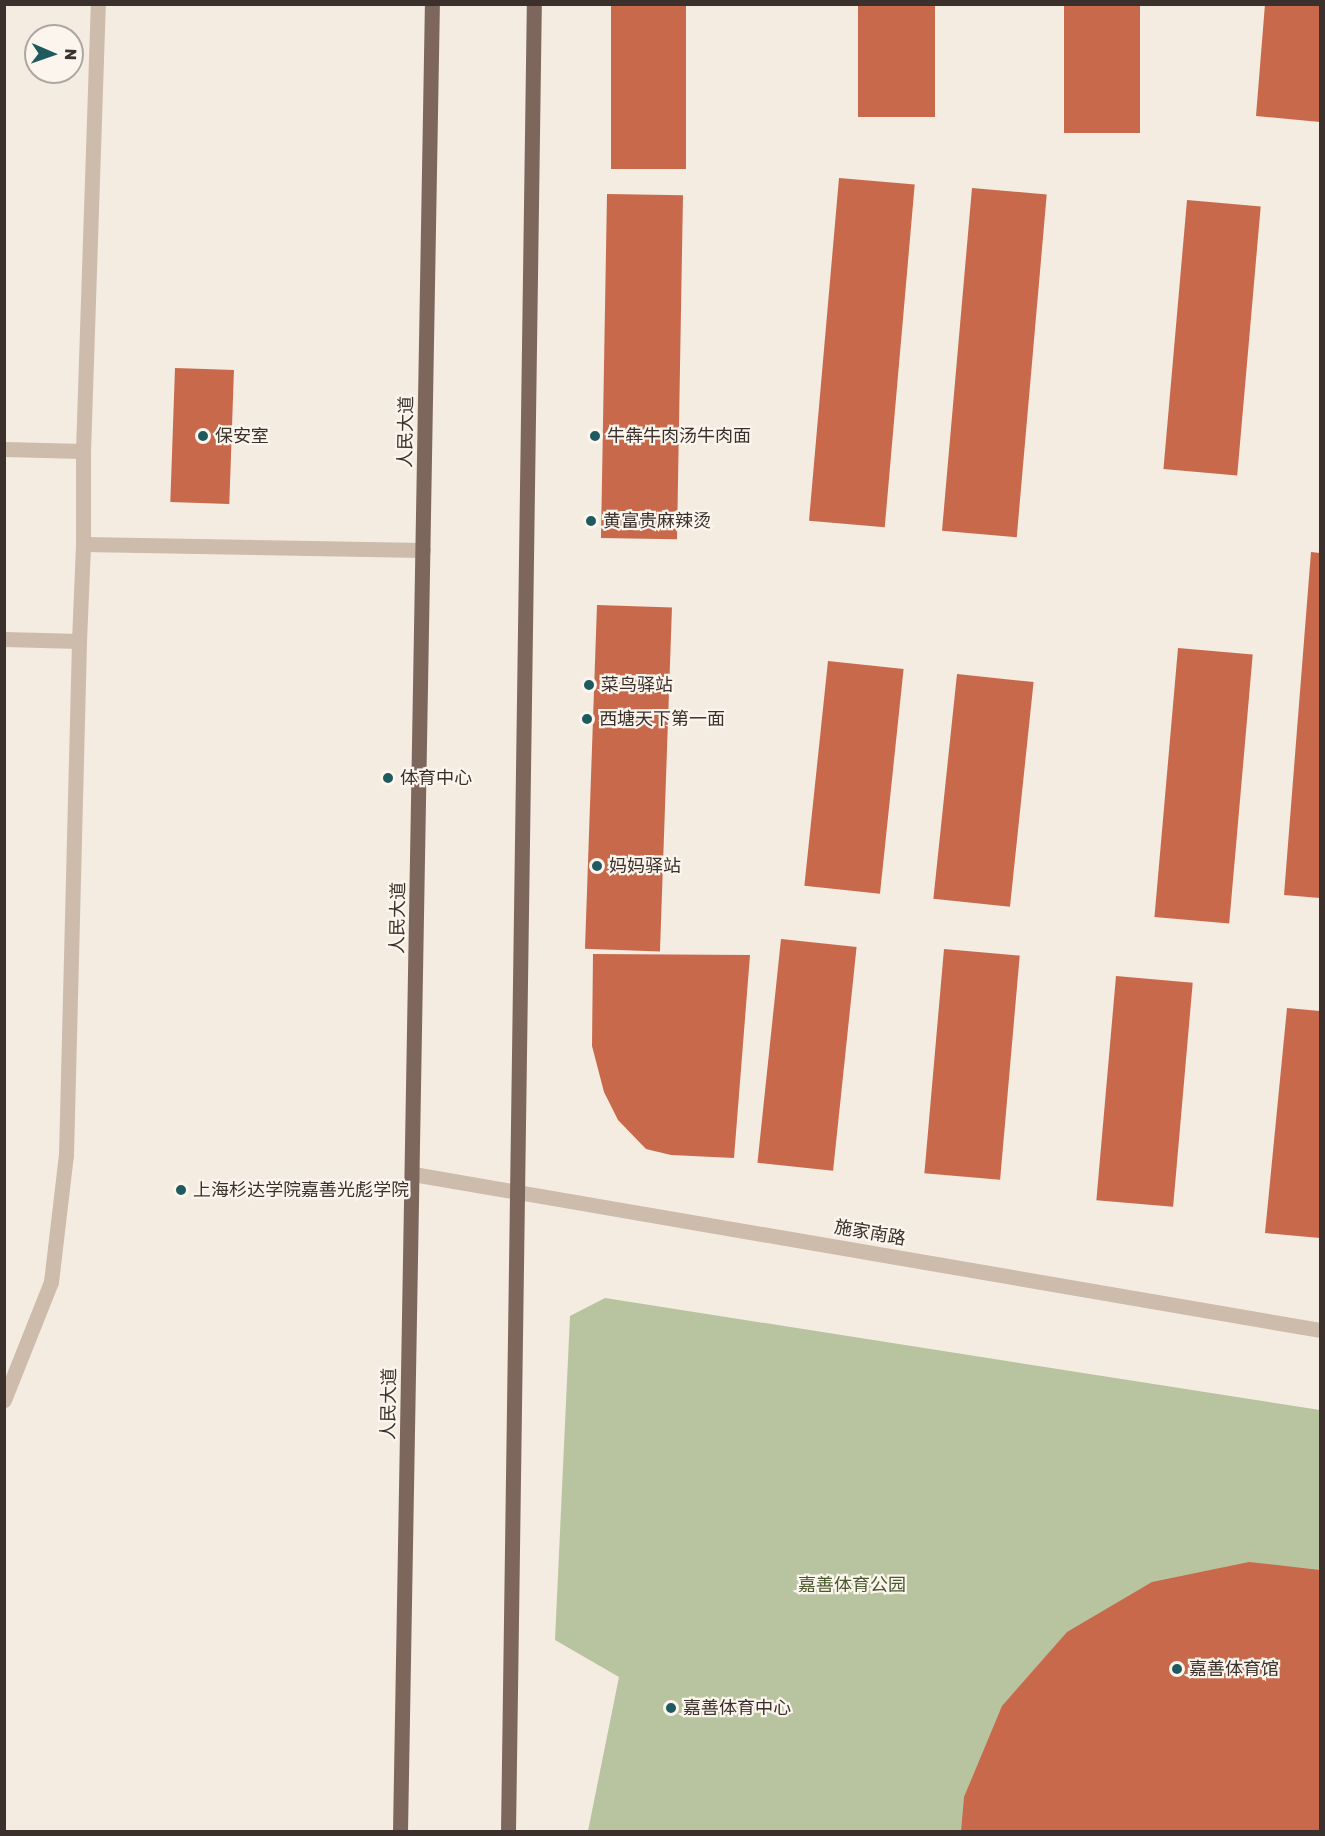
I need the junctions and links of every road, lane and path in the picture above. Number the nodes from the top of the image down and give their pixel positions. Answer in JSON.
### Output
{"nodes":[{"id":1,"x":98,"y":4,"type":"edge"},
{"id":2,"x":432,"y":4,"type":"edge"},
{"id":3,"x":534,"y":4,"type":"edge"},
{"id":4,"x":4,"y":449,"type":"edge"},
{"id":5,"x":83,"y":451,"type":"junction"},
{"id":6,"x":83,"y":544,"type":"junction"},
{"id":7,"x":423,"y":550,"type":"junction"},
{"id":8,"x":4,"y":639,"type":"edge"},
{"id":9,"x":79,"y":641,"type":"junction"},
{"id":10,"x":413,"y":1174,"type":"junction"},
{"id":11,"x":514,"y":1192,"type":"junction"},
{"id":12,"x":1320,"y":1329,"type":"edge"},
{"id":13,"x":4,"y":1400,"type":"edge"},
{"id":14,"x":400,"y":1832,"type":"edge"},
{"id":15,"x":508,"y":1832,"type":"edge"}],
"edges":[{"from":1,"to":5,"type":"street"},
{"from":2,"to":7,"type":"main road","name":"人民大道"},
{"from":3,"to":11,"type":"main road"},
{"from":4,"to":5,"type":"street"},
{"from":5,"to":6,"type":"street"},
{"from":6,"to":7,"type":"street"},
{"from":6,"to":9,"type":"street"},
{"from":7,"to":10,"type":"main road","name":"人民大道"},
{"from":8,"to":9,"type":"street"},
{"from":9,"to":13,"type":"street"},
{"from":10,"to":11,"type":"street","name":"施家南路"},
{"from":10,"to":14,"type":"main road","name":"人民大道"},
{"from":11,"to":12,"type":"street","name":"施家南路"},
{"from":11,"to":15,"type":"main road"}]}
